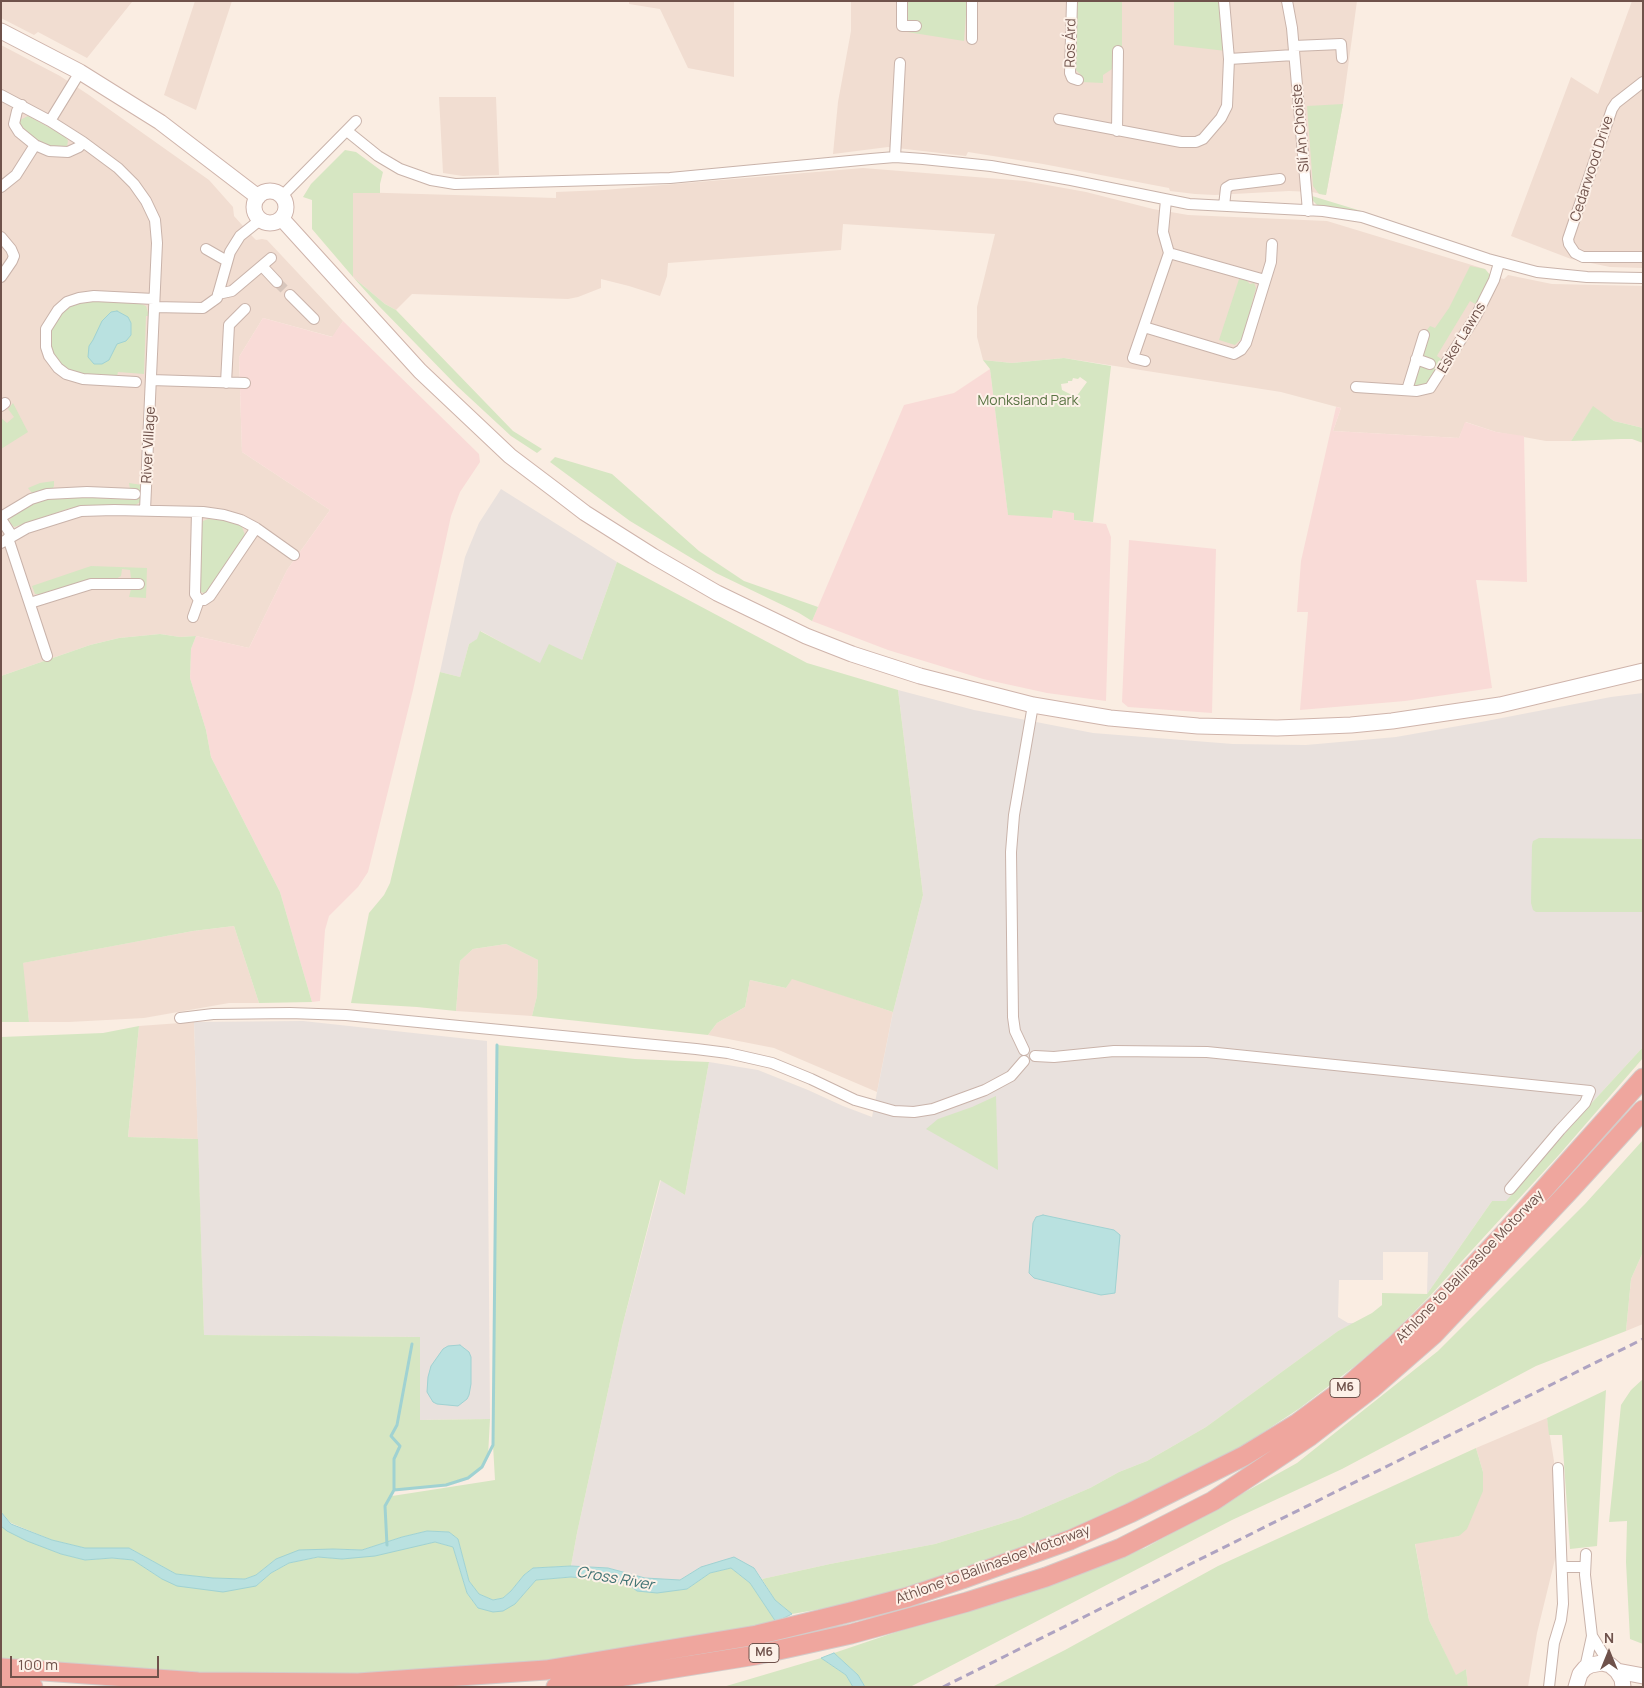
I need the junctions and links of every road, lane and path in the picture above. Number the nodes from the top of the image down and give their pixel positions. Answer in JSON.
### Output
{"nodes":[{"id":1,"x":902,"y":1,"type":"edge"},
{"id":2,"x":972,"y":1,"type":"edge"},
{"id":3,"x":1072,"y":1,"type":"edge"},
{"id":4,"x":1224,"y":1,"type":"edge"},
{"id":5,"x":1287,"y":1,"type":"edge"},
{"id":6,"x":916,"y":26,"type":"dead end"},
{"id":7,"x":1,"y":31,"type":"edge"},
{"id":8,"x":972,"y":39,"type":"dead end"},
{"id":9,"x":1118,"y":51,"type":"dead end"},
{"id":10,"x":1294,"y":51,"type":"junction"},
{"id":11,"x":1229,"y":58,"type":"junction"},
{"id":12,"x":1342,"y":58,"type":"dead end"},
{"id":13,"x":900,"y":63,"type":"dead end"},
{"id":14,"x":80,"y":72,"type":"junction"},
{"id":15,"x":1078,"y":80,"type":"dead end"},
{"id":16,"x":1643,"y":82,"type":"edge"},
{"id":17,"x":1,"y":95,"type":"edge"},
{"id":18,"x":22,"y":105,"type":"junction"},
{"id":19,"x":1059,"y":119,"type":"dead end"},
{"id":20,"x":50,"y":121,"type":"junction"},
{"id":21,"x":356,"y":121,"type":"dead end"},
{"id":22,"x":1117,"y":130,"type":"junction"},
{"id":23,"x":347,"y":131,"type":"junction"},
{"id":24,"x":83,"y":142,"type":"junction"},
{"id":25,"x":35,"y":145,"type":"junction"},
{"id":26,"x":895,"y":157,"type":"junction"},
{"id":27,"x":1280,"y":179,"type":"dead end"},
{"id":28,"x":1,"y":187,"type":"edge"},
{"id":29,"x":282,"y":196,"type":"junction"},
{"id":30,"x":258,"y":197,"type":"junction"},
{"id":31,"x":1166,"y":200,"type":"junction"},
{"id":32,"x":1224,"y":206,"type":"junction"},
{"id":33,"x":1308,"y":211,"type":"junction"},
{"id":34,"x":282,"y":219,"type":"junction"},
{"id":35,"x":260,"y":220,"type":"junction"},
{"id":36,"x":1,"y":237,"type":"edge"},
{"id":37,"x":1272,"y":244,"type":"dead end"},
{"id":38,"x":206,"y":249,"type":"dead end"},
{"id":39,"x":1169,"y":253,"type":"junction"},
{"id":40,"x":1643,"y":257,"type":"edge"},
{"id":41,"x":271,"y":258,"type":"dead end"},
{"id":42,"x":227,"y":261,"type":"junction"},
{"id":43,"x":1499,"y":263,"type":"junction"},
{"id":44,"x":262,"y":266,"type":"junction"},
{"id":45,"x":1,"y":277,"type":"edge"},
{"id":46,"x":1643,"y":278,"type":"edge"},
{"id":47,"x":1265,"y":280,"type":"junction"},
{"id":48,"x":277,"y":282,"type":"tunnel mouth"},
{"id":49,"x":218,"y":294,"type":"junction"},
{"id":50,"x":290,"y":295,"type":"tunnel mouth"},
{"id":51,"x":154,"y":303,"type":"junction"},
{"id":52,"x":245,"y":309,"type":"dead end"},
{"id":53,"x":314,"y":319,"type":"dead end"},
{"id":54,"x":1144,"y":327,"type":"junction"},
{"id":55,"x":1424,"y":335,"type":"dead end"},
{"id":56,"x":1416,"y":359,"type":"junction"},
{"id":57,"x":1145,"y":361,"type":"dead end"},
{"id":58,"x":1430,"y":364,"type":"dead end"},
{"id":59,"x":151,"y":380,"type":"junction"},
{"id":60,"x":136,"y":382,"type":"dead end"},
{"id":61,"x":226,"y":383,"type":"junction"},
{"id":62,"x":245,"y":383,"type":"dead end"},
{"id":63,"x":1356,"y":387,"type":"dead end"},
{"id":64,"x":1407,"y":390,"type":"junction"},
{"id":65,"x":135,"y":494,"type":"dead end"},
{"id":66,"x":145,"y":510,"type":"junction"},
{"id":67,"x":197,"y":512,"type":"junction"},
{"id":68,"x":1,"y":518,"type":"edge"},
{"id":69,"x":256,"y":528,"type":"junction"},
{"id":70,"x":7,"y":539,"type":"edge"},
{"id":71,"x":294,"y":555,"type":"dead end"},
{"id":72,"x":139,"y":584,"type":"dead end"},
{"id":73,"x":199,"y":600,"type":"junction"},
{"id":74,"x":30,"y":603,"type":"junction"},
{"id":75,"x":193,"y":617,"type":"dead end"},
{"id":76,"x":47,"y":656,"type":"dead end"},
{"id":77,"x":1643,"y":671,"type":"edge"},
{"id":78,"x":1033,"y":705,"type":"junction"},
{"id":79,"x":180,"y":1018,"type":"dead end"},
{"id":80,"x":1024,"y":1056,"type":"junction"},
{"id":81,"x":1643,"y":1078,"type":"edge"},
{"id":82,"x":1643,"y":1110,"type":"edge"},
{"id":83,"x":1510,"y":1190,"type":"dead end"},
{"id":84,"x":1558,"y":1468,"type":"dead end"},
{"id":85,"x":1586,"y":1554,"type":"dead end"},
{"id":86,"x":1562,"y":1567,"type":"junction"},
{"id":87,"x":1585,"y":1567,"type":"junction"},
{"id":88,"x":1592,"y":1636,"type":"junction"},
{"id":89,"x":1,"y":1668,"type":"edge"},
{"id":90,"x":1585,"y":1668,"type":"junction"},
{"id":91,"x":1614,"y":1668,"type":"junction"},
{"id":92,"x":1643,"y":1676,"type":"edge"},
{"id":93,"x":1,"y":1684,"type":"edge"},
{"id":94,"x":1643,"y":1685,"type":"edge"},
{"id":95,"x":33,"y":1687,"type":"edge"},
{"id":96,"x":556,"y":1687,"type":"edge"},
{"id":97,"x":1549,"y":1687,"type":"edge"},
{"id":98,"x":1576,"y":1687,"type":"edge"},
{"id":99,"x":1623,"y":1687,"type":"edge"},
{"id":100,"x":1639,"y":1687,"type":"edge"}],
"edges":[{"from":1,"to":6,"type":"street"},
{"from":2,"to":8,"type":"street"},
{"from":3,"to":15,"type":"street","name":"Ros Árd"},
{"from":4,"to":11,"type":"street"},
{"from":5,"to":10,"type":"street","name":"Slí An Choiste"},
{"from":7,"to":14,"type":"main road"},
{"from":9,"to":22,"type":"street"},
{"from":10,"to":11,"type":"street"},
{"from":10,"to":12,"type":"street"},
{"from":10,"to":33,"type":"street","name":"Slí An Choiste"},
{"from":11,"to":22,"type":"street"},
{"from":13,"to":26,"type":"street"},
{"from":14,"to":20,"type":"street"},
{"from":14,"to":30,"type":"main road"},
{"from":16,"to":40,"type":"street","name":"Cedarwood Drive"},
{"from":17,"to":18,"type":"street","name":"River Village"},
{"from":18,"to":20,"type":"street","name":"River Village"},
{"from":18,"to":25,"type":"street"},
{"from":19,"to":22,"type":"street"},
{"from":20,"to":24,"type":"street","name":"River Village"},
{"from":21,"to":23,"type":"street"},
{"from":23,"to":26,"type":"street"},
{"from":23,"to":29,"type":"street"},
{"from":24,"to":25,"type":"street"},
{"from":24,"to":51,"type":"street","name":"River Village"},
{"from":25,"to":28,"type":"street"},
{"from":26,"to":31,"type":"street"},
{"from":27,"to":32,"type":"street"},
{"from":29,"to":30,"type":"main road"},
{"from":29,"to":34,"type":"main road"},
{"from":30,"to":35,"type":"main road"},
{"from":31,"to":32,"type":"street"},
{"from":31,"to":39,"type":"street"},
{"from":32,"to":33,"type":"street"},
{"from":33,"to":43,"type":"street"},
{"from":34,"to":35,"type":"main road"},
{"from":34,"to":78,"type":"main road"},
{"from":35,"to":42,"type":"street"},
{"from":36,"to":45,"type":"street"},
{"from":37,"to":47,"type":"street"},
{"from":38,"to":42,"type":"street"},
{"from":39,"to":47,"type":"street"},
{"from":39,"to":54,"type":"street"},
{"from":41,"to":44,"type":"street"},
{"from":42,"to":49,"type":"street"},
{"from":43,"to":46,"type":"street"},
{"from":43,"to":64,"type":"street","name":"Esker Lawns"},
{"from":44,"to":48,"type":"street"},
{"from":44,"to":49,"type":"street"},
{"from":47,"to":54,"type":"street"},
{"from":49,"to":51,"type":"street"},
{"from":50,"to":53,"type":"street"},
{"from":51,"to":59,"type":"street","name":"River Village"},
{"from":51,"to":60,"type":"street"},
{"from":52,"to":61,"type":"street"},
{"from":54,"to":57,"type":"street"},
{"from":55,"to":56,"type":"street","name":"Esker Lawns"},
{"from":56,"to":58,"type":"street","name":"Esker Lawns"},
{"from":56,"to":64,"type":"street","name":"Esker Lawns"},
{"from":59,"to":61,"type":"street"},
{"from":59,"to":66,"type":"street","name":"River Village"},
{"from":61,"to":62,"type":"street"},
{"from":63,"to":64,"type":"street","name":"Esker Lawns"},
{"from":65,"to":68,"type":"street","name":"River Village"},
{"from":66,"to":67,"type":"street"},
{"from":66,"to":70,"type":"street"},
{"from":67,"to":69,"type":"street"},
{"from":67,"to":73,"type":"street"},
{"from":68,"to":70,"type":"street","name":"River Village"},
{"from":69,"to":71,"type":"street"},
{"from":69,"to":73,"type":"street"},
{"from":70,"to":74,"type":"street","name":"River Village"},
{"from":72,"to":74,"type":"street"},
{"from":73,"to":75,"type":"street"},
{"from":74,"to":76,"type":"street","name":"River Village"},
{"from":77,"to":78,"type":"main road"},
{"from":78,"to":80,"type":"street"},
{"from":79,"to":80,"type":"street"},
{"from":80,"to":83,"type":"street"},
{"from":81,"to":89,"type":"highway","name":"Athlone to Ballinasloe Motorway","number":"M6"},
{"from":82,"to":96,"type":"highway","name":"Athlone to Ballinasloe Motorway","number":"M6"},
{"from":84,"to":86,"type":"street"},
{"from":85,"to":87,"type":"street"},
{"from":86,"to":87,"type":"street"},
{"from":86,"to":97,"type":"street"},
{"from":87,"to":88,"type":"street"},
{"from":88,"to":90,"type":"street"},
{"from":88,"to":91,"type":"street"},
{"from":90,"to":91,"type":"main road"},
{"from":90,"to":98,"type":"main road"},
{"from":91,"to":92,"type":"main road"},
{"from":91,"to":99,"type":"main road"},
{"from":93,"to":95,"type":"highway"},
{"from":94,"to":100,"type":"main road"}]}
